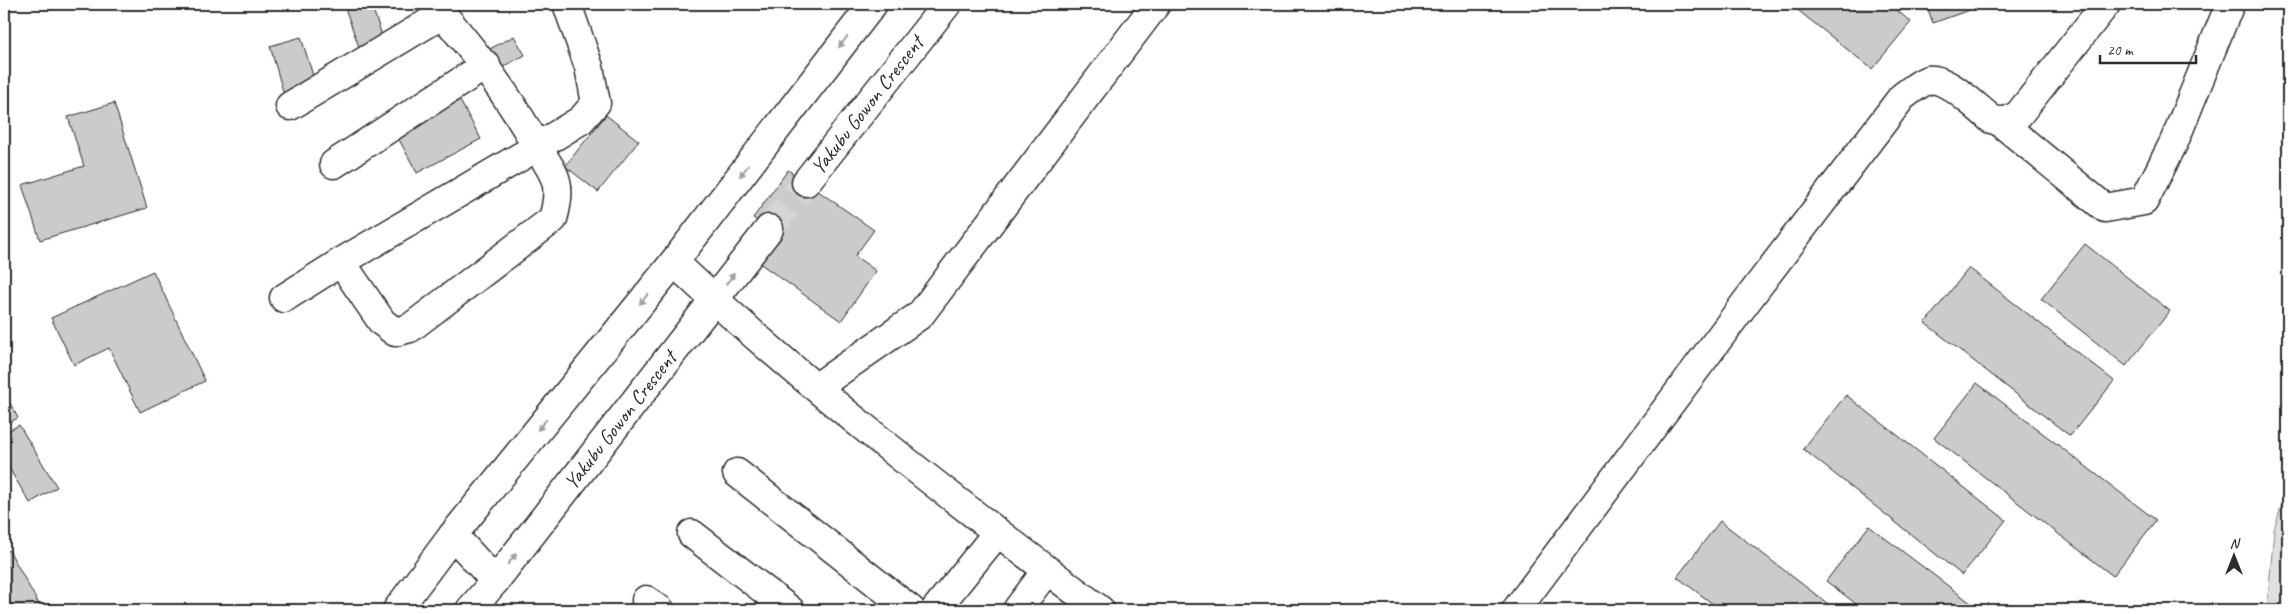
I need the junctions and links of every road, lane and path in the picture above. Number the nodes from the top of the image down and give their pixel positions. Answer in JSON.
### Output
{"nodes":[{"id":1,"x":567,"y":4,"type":"edge"},
{"id":2,"x":873,"y":4,"type":"edge"},
{"id":3,"x":947,"y":4,"type":"edge"},
{"id":4,"x":1156,"y":4,"type":"edge"},
{"id":5,"x":2106,"y":4,"type":"edge"},
{"id":6,"x":2230,"y":4,"type":"edge"},
{"id":7,"x":439,"y":9,"type":"edge"},
{"id":8,"x":486,"y":65,"type":"junction"},
{"id":9,"x":290,"y":106,"type":"dead end"},
{"id":10,"x":2000,"y":122,"type":"junction"},
{"id":11,"x":537,"y":147,"type":"junction"},
{"id":12,"x":334,"y":164,"type":"dead end"},
{"id":13,"x":806,"y":182,"type":"tunnel mouth"},
{"id":14,"x":769,"y":229,"type":"tunnel mouth"},
{"id":15,"x":341,"y":262,"type":"junction"},
{"id":16,"x":674,"y":262,"type":"junction"},
{"id":17,"x":284,"y":298,"type":"dead end"},
{"id":18,"x":714,"y":300,"type":"junction"},
{"id":19,"x":817,"y":387,"type":"junction"},
{"id":20,"x":738,"y":473,"type":"dead end"},
{"id":21,"x":997,"y":533,"type":"junction"},
{"id":22,"x":692,"y":534,"type":"dead end"},
{"id":23,"x":453,"y":535,"type":"junction"},
{"id":24,"x":1047,"y":570,"type":"junction"},
{"id":25,"x":495,"y":582,"type":"junction"},
{"id":26,"x":397,"y":610,"type":"edge"},
{"id":27,"x":470,"y":610,"type":"edge"},
{"id":28,"x":790,"y":610,"type":"edge"},
{"id":29,"x":911,"y":610,"type":"edge"},
{"id":30,"x":935,"y":610,"type":"edge"},
{"id":31,"x":1017,"y":610,"type":"edge"},
{"id":32,"x":1100,"y":610,"type":"edge"},
{"id":33,"x":1516,"y":610,"type":"edge"}],
"edges":[{"from":1,"to":11,"type":"street"},
{"from":2,"to":16,"type":"street","one_way":true},
{"from":3,"to":13,"type":"street","name":"Yakubu Gowon Crescent"},
{"from":4,"to":19,"type":"street"},
{"from":5,"to":10,"type":"street"},
{"from":6,"to":10,"type":"street"},
{"from":7,"to":8,"type":"street"},
{"from":7,"to":9,"type":"street"},
{"from":8,"to":11,"type":"street"},
{"from":8,"to":12,"type":"street"},
{"from":10,"to":33,"type":"street"},
{"from":11,"to":15,"type":"street"},
{"from":11,"to":15,"type":"street"},
{"from":18,"to":14,"type":"street","name":"Yakubu Gowon Crescent","one_way":true},
{"from":15,"to":17,"type":"street"},
{"from":16,"to":18,"type":"street"},
{"from":16,"to":23,"type":"street","one_way":true},
{"from":18,"to":19,"type":"street"},
{"from":25,"to":18,"type":"street","name":"Yakubu Gowon Crescent","one_way":true},
{"from":19,"to":21,"type":"street"},
{"from":20,"to":29,"type":"street"},
{"from":21,"to":24,"type":"street"},
{"from":21,"to":30,"type":"street"},
{"from":22,"to":28,"type":"street"},
{"from":23,"to":25,"type":"street"},
{"from":23,"to":26,"type":"street"},
{"from":24,"to":31,"type":"street"},
{"from":24,"to":32,"type":"street"},
{"from":25,"to":27,"type":"street","name":"Yakubu Gowon Crescent"}]}
